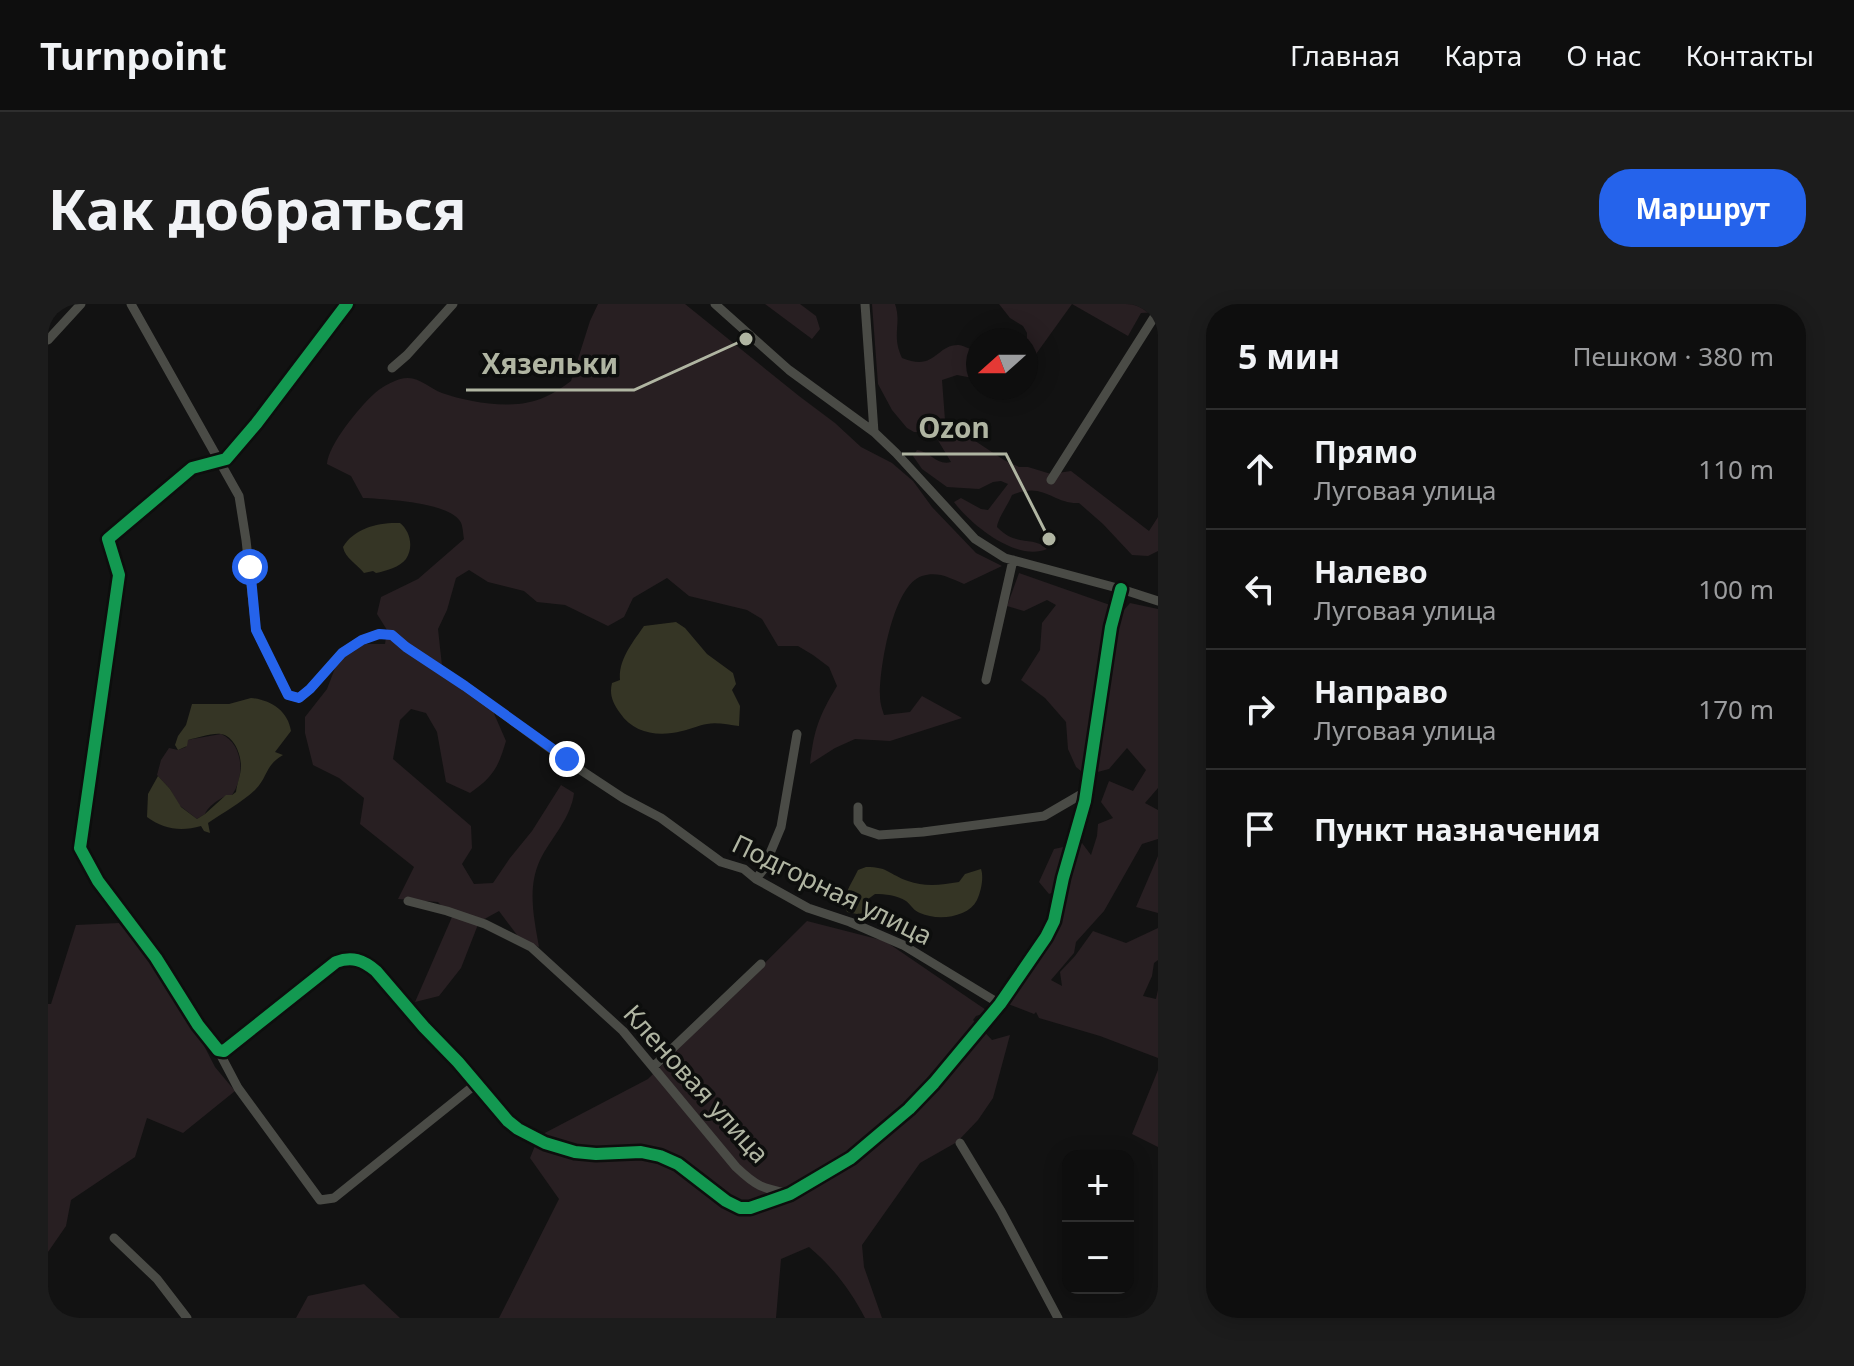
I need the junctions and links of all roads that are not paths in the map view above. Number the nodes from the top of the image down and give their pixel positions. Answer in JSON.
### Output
{"nodes":[{"id":1,"x":81,"y":304,"type":"edge"},
{"id":2,"x":131,"y":304,"type":"edge"},
{"id":3,"x":347,"y":304,"type":"edge"},
{"id":4,"x":453,"y":304,"type":"edge"},
{"id":5,"x":715,"y":304,"type":"edge"},
{"id":6,"x":865,"y":304,"type":"edge"},
{"id":7,"x":1158,"y":311,"type":"edge"},
{"id":8,"x":48,"y":340,"type":"edge"},
{"id":9,"x":392,"y":368,"type":"dead end"},
{"id":10,"x":874,"y":432,"type":"junction"},
{"id":11,"x":219,"y":461,"type":"junction"},
{"id":12,"x":1051,"y":480,"type":"dead end"},
{"id":13,"x":1013,"y":560,"type":"junction"},
{"id":14,"x":1121,"y":589,"type":"junction"},
{"id":15,"x":1158,"y":601,"type":"edge"},
{"id":16,"x":986,"y":680,"type":"dead end"},
{"id":17,"x":797,"y":734,"type":"dead end"},
{"id":18,"x":1087,"y":791,"type":"junction"},
{"id":19,"x":858,"y":807,"type":"dead end"},
{"id":20,"x":756,"y":879,"type":"junction"},
{"id":21,"x":408,"y":901,"type":"dead end"},
{"id":22,"x":761,"y":964,"type":"dead end"},
{"id":23,"x":1000,"y":1004,"type":"junction"},
{"id":24,"x":218,"y":1050,"type":"junction"},
{"id":25,"x":653,"y":1067,"type":"junction"},
{"id":26,"x":479,"y":1088,"type":"junction"},
{"id":27,"x":960,"y":1143,"type":"dead end"},
{"id":28,"x":790,"y":1194,"type":"junction"},
{"id":29,"x":114,"y":1238,"type":"dead end"},
{"id":30,"x":187,"y":1318,"type":"edge"},
{"id":31,"x":1058,"y":1318,"type":"edge"}],
"edges":[{"from":1,"to":8,"type":"street"},
{"from":2,"to":11,"type":"street"},
{"from":3,"to":11,"type":"street"},
{"from":4,"to":9,"type":"street"},
{"from":5,"to":10,"type":"street"},
{"from":6,"to":10,"type":"street"},
{"from":7,"to":12,"type":"street"},
{"from":10,"to":13,"type":"street"},
{"from":11,"to":20,"type":"street","name":"Подгорная улица"},
{"from":11,"to":24,"type":"street"},
{"from":13,"to":14,"type":"street"},
{"from":13,"to":16,"type":"street"},
{"from":14,"to":15,"type":"street"},
{"from":14,"to":18,"type":"street"},
{"from":17,"to":20,"type":"street"},
{"from":18,"to":19,"type":"street"},
{"from":18,"to":23,"type":"street"},
{"from":20,"to":23,"type":"street","name":"Подгорная улица"},
{"from":21,"to":25,"type":"street","name":"Кленовая улица"},
{"from":22,"to":25,"type":"street"},
{"from":23,"to":28,"type":"street"},
{"from":24,"to":26,"type":"street","name":"Кленовая улица"},
{"from":24,"to":26,"type":"street"},
{"from":25,"to":28,"type":"street","name":"Кленовая улица"},
{"from":26,"to":28,"type":"street","name":"Кленовая улица"},
{"from":27,"to":31,"type":"street"},
{"from":29,"to":30,"type":"street"}]}
